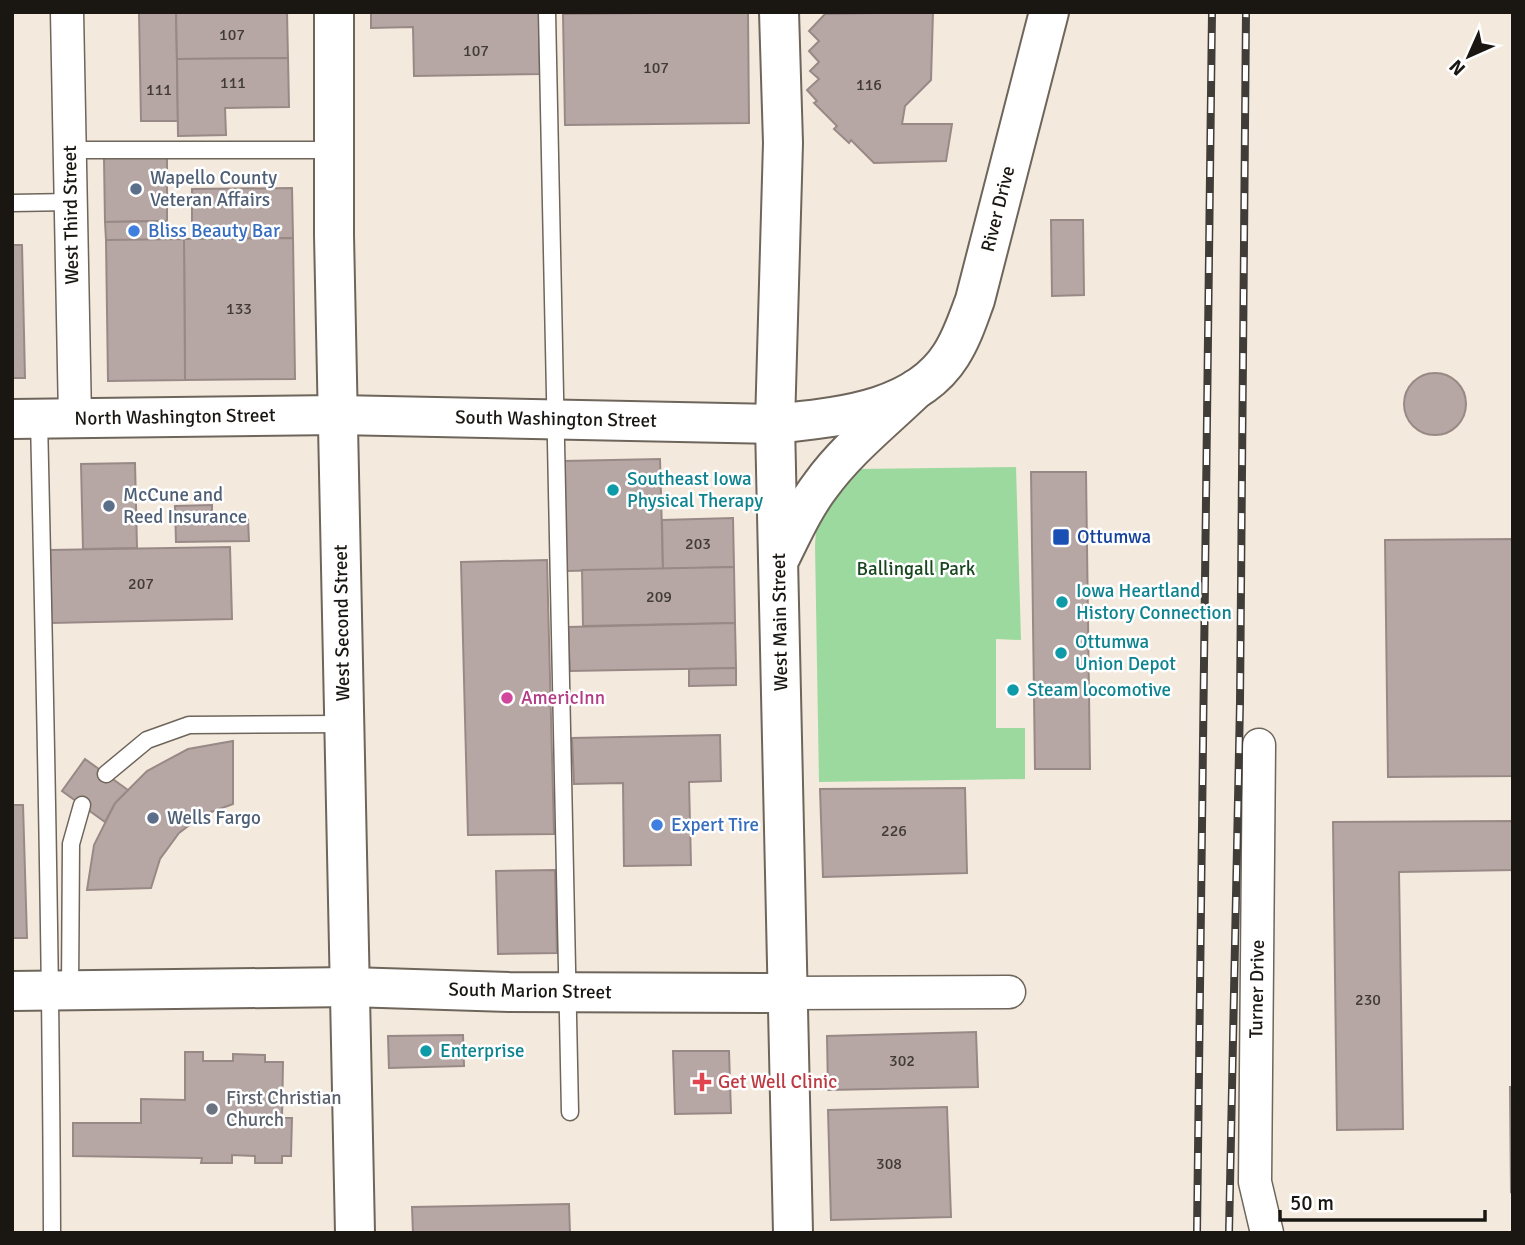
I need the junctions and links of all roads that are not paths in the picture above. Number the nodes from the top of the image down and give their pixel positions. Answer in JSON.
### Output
{"nodes":[{"id":1,"x":66,"y":12,"type":"edge"},
{"id":2,"x":334,"y":12,"type":"edge"},
{"id":3,"x":547,"y":12,"type":"edge"},
{"id":4,"x":779,"y":12,"type":"edge"},
{"id":5,"x":1049,"y":12,"type":"edge"},
{"id":6,"x":69,"y":150,"type":"junction"},
{"id":7,"x":334,"y":150,"type":"junction"},
{"id":8,"x":71,"y":202,"type":"junction"},
{"id":9,"x":12,"y":203,"type":"edge"},
{"id":10,"x":916,"y":389,"type":"junction"},
{"id":11,"x":338,"y":415,"type":"junction"},
{"id":12,"x":42,"y":419,"type":"edge"},
{"id":13,"x":555,"y":419,"type":"junction"},
{"id":14,"x":775,"y":424,"type":"junction"},
{"id":15,"x":778,"y":561,"type":"junction"},
{"id":16,"x":344,"y":724,"type":"junction"},
{"id":17,"x":1259,"y":745,"type":"dead end"},
{"id":18,"x":106,"y":774,"type":"dead end"},
{"id":19,"x":82,"y":805,"type":"dead end"},
{"id":20,"x":350,"y":987,"type":"junction"},
{"id":21,"x":12,"y":991,"type":"edge"},
{"id":22,"x":60,"y":991,"type":"junction"},
{"id":23,"x":566,"y":992,"type":"junction"},
{"id":24,"x":1009,"y":992,"type":"dead end"},
{"id":25,"x":789,"y":993,"type":"junction"},
{"id":26,"x":570,"y":1112,"type":"dead end"},
{"id":27,"x":52,"y":1233,"type":"edge"},
{"id":28,"x":355,"y":1233,"type":"edge"},
{"id":29,"x":793,"y":1233,"type":"edge"},
{"id":30,"x":1267,"y":1233,"type":"edge"}],
"edges":[{"from":1,"to":6,"type":"street","name":"West Third Street"},
{"from":2,"to":7,"type":"main road","name":"West Second Street"},
{"from":3,"to":13,"type":"lane"},
{"from":4,"to":14,"type":"main road","name":"West Main Street"},
{"from":5,"to":10,"type":"main road","name":"River Drive"},
{"from":6,"to":7,"type":"lane"},
{"from":6,"to":8,"type":"street","name":"West Third Street"},
{"from":7,"to":11,"type":"main road","name":"West Second Street"},
{"from":8,"to":9,"type":"lane"},
{"from":8,"to":12,"type":"street","name":"West Third Street"},
{"from":10,"to":14,"type":"main road","name":"South Washington Street"},
{"from":10,"to":15,"type":"main road"},
{"from":11,"to":12,"type":"main road","name":"North Washington Street"},
{"from":11,"to":13,"type":"main road","name":"South Washington Street"},
{"from":11,"to":16,"type":"main road","name":"West Second Street"},
{"from":12,"to":22,"type":"lane"},
{"from":13,"to":14,"type":"main road","name":"South Washington Street"},
{"from":13,"to":23,"type":"lane"},
{"from":14,"to":15,"type":"main road","name":"West Main Street"},
{"from":15,"to":25,"type":"main road","name":"West Main Street"},
{"from":16,"to":18,"type":"lane"},
{"from":16,"to":20,"type":"main road","name":"West Second Street"},
{"from":17,"to":30,"type":"street","name":"Turner Drive"},
{"from":19,"to":22,"type":"lane"},
{"from":20,"to":22,"type":"main road","name":"South Marion Street"},
{"from":20,"to":23,"type":"main road","name":"South Marion Street"},
{"from":20,"to":28,"type":"main road","name":"West Second Street"},
{"from":21,"to":22,"type":"main road","name":"South Marion Street"},
{"from":22,"to":27,"type":"lane"},
{"from":23,"to":25,"type":"main road","name":"South Marion Street"},
{"from":23,"to":26,"type":"lane"},
{"from":24,"to":25,"type":"street","name":"South Marion Street"},
{"from":25,"to":29,"type":"main road","name":"West Main Street"}]}
